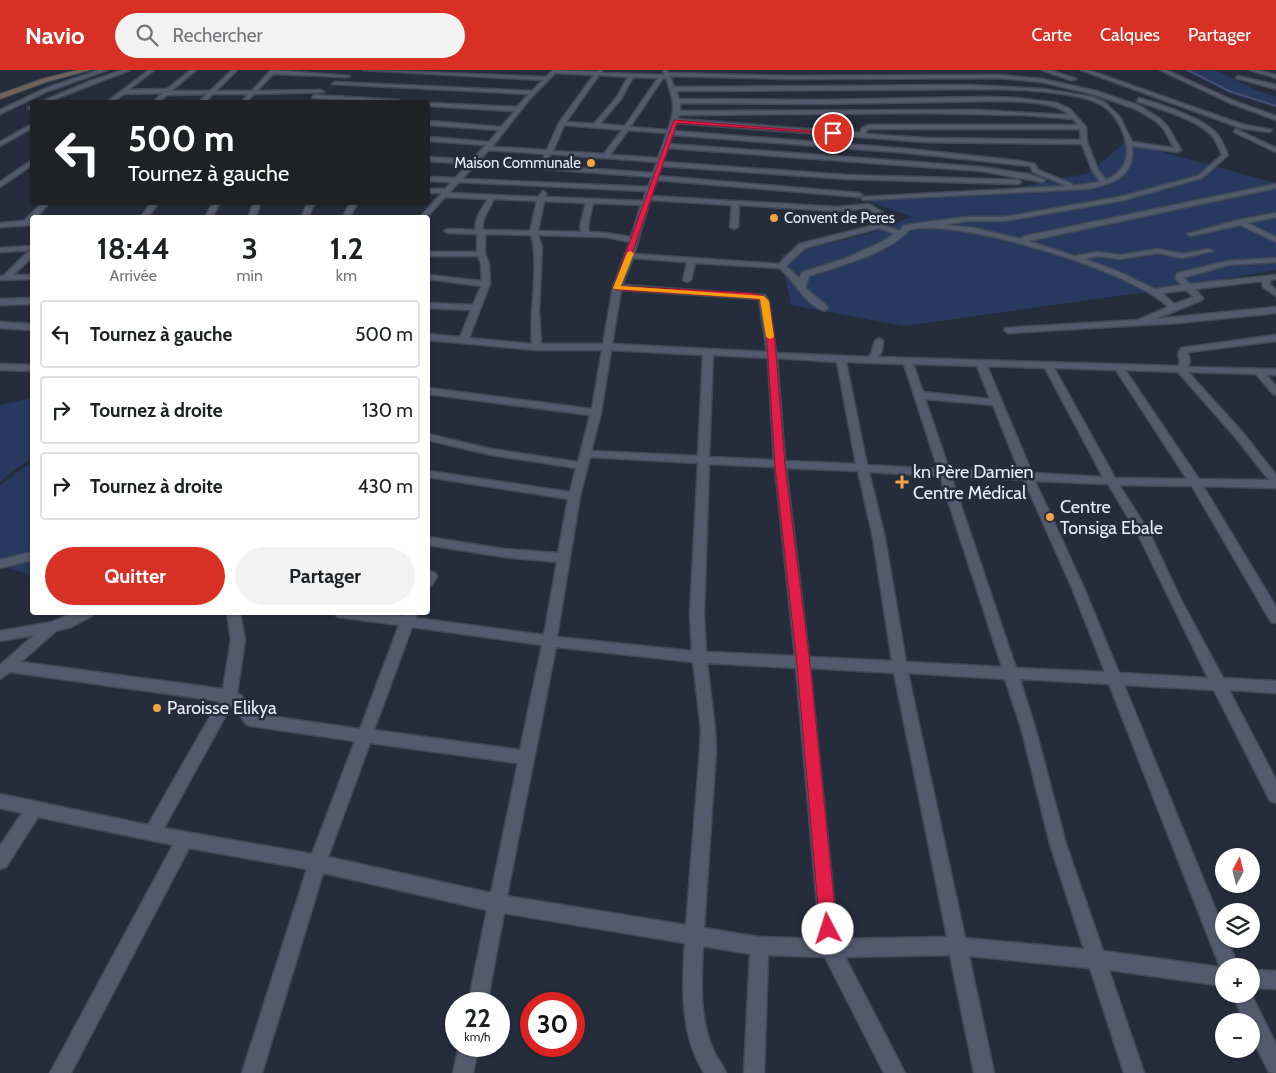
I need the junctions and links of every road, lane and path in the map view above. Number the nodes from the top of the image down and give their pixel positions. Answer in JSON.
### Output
{"nodes":[{"id":1,"x":87,"y":70,"type":"edge"},
{"id":2,"x":105,"y":70,"type":"edge"},
{"id":3,"x":128,"y":70,"type":"edge"},
{"id":4,"x":152,"y":70,"type":"edge"},
{"id":5,"x":194,"y":70,"type":"edge"},
{"id":6,"x":235,"y":70,"type":"edge"},
{"id":7,"x":366,"y":70,"type":"edge"},
{"id":8,"x":999,"y":70,"type":"edge"},
{"id":9,"x":1044,"y":70,"type":"edge"},
{"id":10,"x":1083,"y":70,"type":"edge"},
{"id":11,"x":1162,"y":70,"type":"edge"},
{"id":12,"x":1252,"y":70,"type":"edge"},
{"id":13,"x":273,"y":71,"type":"edge"},
{"id":14,"x":555,"y":71,"type":"edge"},
{"id":15,"x":598,"y":72,"type":"edge"},
{"id":16,"x":631,"y":76,"type":"junction"},
{"id":17,"x":1002,"y":77,"type":"junction"},
{"id":18,"x":1238,"y":77,"type":"dead end"},
{"id":19,"x":1276,"y":77,"type":"edge"},
{"id":20,"x":512,"y":78,"type":"junction"},
{"id":21,"x":667,"y":78,"type":"edge"},
{"id":22,"x":780,"y":78,"type":"junction"},
{"id":23,"x":548,"y":79,"type":"junction"},
{"id":24,"x":91,"y":83,"type":"junction"},
{"id":25,"x":335,"y":84,"type":"junction"},
{"id":26,"x":107,"y":85,"type":"dead end"},
{"id":27,"x":1276,"y":87,"type":"edge"},
{"id":28,"x":122,"y":89,"type":"junction"},
{"id":29,"x":255,"y":91,"type":"junction"},
{"id":30,"x":485,"y":91,"type":"junction"},
{"id":31,"x":167,"y":92,"type":"junction"},
{"id":32,"x":212,"y":92,"type":"junction"},
{"id":33,"x":321,"y":92,"type":"junction"},
{"id":34,"x":1148,"y":92,"type":"junction"},
{"id":35,"x":533,"y":93,"type":"junction"},
{"id":36,"x":0,"y":97,"type":"edge"},
{"id":37,"x":314,"y":97,"type":"junction"},
{"id":38,"x":49,"y":100,"type":"edge"},
{"id":39,"x":111,"y":100,"type":"edge"},
{"id":40,"x":157,"y":100,"type":"edge"},
{"id":41,"x":204,"y":100,"type":"edge"},
{"id":42,"x":246,"y":100,"type":"edge"},
{"id":43,"x":309,"y":100,"type":"edge"},
{"id":44,"x":365,"y":100,"type":"edge"},
{"id":45,"x":430,"y":104,"type":"edge"},
{"id":46,"x":518,"y":110,"type":"junction"},
{"id":47,"x":0,"y":112,"type":"edge"},
{"id":48,"x":1073,"y":117,"type":"junction"},
{"id":49,"x":1276,"y":118,"type":"edge"},
{"id":50,"x":674,"y":120,"type":"junction"},
{"id":51,"x":430,"y":123,"type":"edge"},
{"id":52,"x":562,"y":123,"type":"junction"},
{"id":53,"x":1236,"y":124,"type":"junction"},
{"id":54,"x":596,"y":125,"type":"junction"},
{"id":55,"x":30,"y":127,"type":"edge"},
{"id":56,"x":1083,"y":127,"type":"junction"},
{"id":57,"x":626,"y":128,"type":"junction"},
{"id":58,"x":502,"y":130,"type":"junction"},
{"id":59,"x":1269,"y":130,"type":"junction"},
{"id":60,"x":1276,"y":132,"type":"edge"},
{"id":61,"x":863,"y":136,"type":"junction"},
{"id":62,"x":430,"y":139,"type":"edge"},
{"id":63,"x":1084,"y":142,"type":"junction"},
{"id":64,"x":0,"y":144,"type":"edge"},
{"id":65,"x":1130,"y":144,"type":"junction"},
{"id":66,"x":489,"y":146,"type":"junction"},
{"id":67,"x":666,"y":146,"type":"junction"},
{"id":68,"x":1276,"y":150,"type":"edge"},
{"id":69,"x":549,"y":152,"type":"junction"},
{"id":70,"x":606,"y":156,"type":"junction"},
{"id":71,"x":430,"y":159,"type":"edge"},
{"id":72,"x":30,"y":163,"type":"edge"},
{"id":73,"x":472,"y":164,"type":"junction"},
{"id":74,"x":541,"y":168,"type":"junction"},
{"id":75,"x":554,"y":169,"type":"junction"},
{"id":76,"x":430,"y":179,"type":"edge"},
{"id":77,"x":1055,"y":179,"type":"junction"},
{"id":78,"x":1043,"y":180,"type":"junction"},
{"id":79,"x":456,"y":181,"type":"junction"},
{"id":80,"x":654,"y":181,"type":"junction"},
{"id":81,"x":1104,"y":182,"type":"junction"},
{"id":82,"x":548,"y":183,"type":"junction"},
{"id":83,"x":848,"y":183,"type":"junction"},
{"id":84,"x":0,"y":185,"type":"edge"},
{"id":85,"x":1276,"y":186,"type":"edge"},
{"id":86,"x":1079,"y":188,"type":"junction"},
{"id":87,"x":430,"y":191,"type":"edge"},
{"id":88,"x":444,"y":193,"type":"junction"},
{"id":89,"x":862,"y":196,"type":"junction"},
{"id":90,"x":492,"y":197,"type":"junction"},
{"id":91,"x":540,"y":199,"type":"junction"},
{"id":92,"x":590,"y":201,"type":"junction"},
{"id":93,"x":1103,"y":202,"type":"junction"},
{"id":94,"x":736,"y":203,"type":"junction"},
{"id":95,"x":44,"y":205,"type":"edge"},
{"id":96,"x":154,"y":205,"type":"edge"},
{"id":97,"x":870,"y":206,"type":"junction"},
{"id":98,"x":36,"y":215,"type":"edge"},
{"id":99,"x":145,"y":215,"type":"edge"},
{"id":100,"x":425,"y":215,"type":"edge"},
{"id":101,"x":1276,"y":215,"type":"edge"},
{"id":102,"x":1239,"y":222,"type":"junction"},
{"id":103,"x":29,"y":223,"type":"edge"},
{"id":104,"x":0,"y":225,"type":"edge"},
{"id":105,"x":880,"y":226,"type":"junction"},
{"id":106,"x":922,"y":226,"type":"junction"},
{"id":107,"x":734,"y":227,"type":"dead end"},
{"id":108,"x":448,"y":231,"type":"dead end"},
{"id":109,"x":481,"y":231,"type":"junction"},
{"id":110,"x":534,"y":232,"type":"junction"},
{"id":111,"x":586,"y":234,"type":"junction"},
{"id":112,"x":901,"y":234,"type":"junction"},
{"id":113,"x":1191,"y":234,"type":"dead end"},
{"id":114,"x":633,"y":240,"type":"junction"},
{"id":115,"x":1276,"y":240,"type":"edge"},
{"id":116,"x":1021,"y":243,"type":"junction"},
{"id":117,"x":30,"y":248,"type":"edge"},
{"id":118,"x":0,"y":250,"type":"edge"},
{"id":119,"x":1209,"y":251,"type":"dead end"},
{"id":120,"x":30,"y":254,"type":"edge"},
{"id":121,"x":430,"y":254,"type":"edge"},
{"id":122,"x":481,"y":254,"type":"junction"},
{"id":123,"x":1276,"y":254,"type":"edge"},
{"id":124,"x":630,"y":256,"type":"junction"},
{"id":125,"x":1072,"y":258,"type":"junction"},
{"id":126,"x":692,"y":259,"type":"junction"},
{"id":127,"x":1276,"y":260,"type":"edge"},
{"id":128,"x":1242,"y":263,"type":"junction"},
{"id":129,"x":781,"y":266,"type":"junction"},
{"id":130,"x":30,"y":277,"type":"edge"},
{"id":131,"x":430,"y":277,"type":"edge"},
{"id":132,"x":1276,"y":277,"type":"edge"},
{"id":133,"x":2,"y":278,"type":"edge"},
{"id":134,"x":1266,"y":279,"type":"junction"},
{"id":135,"x":687,"y":280,"type":"dead end"},
{"id":136,"x":486,"y":284,"type":"junction"},
{"id":137,"x":1187,"y":287,"type":"junction"},
{"id":138,"x":617,"y":288,"type":"junction"},
{"id":139,"x":800,"y":289,"type":"junction"},
{"id":140,"x":1156,"y":292,"type":"junction"},
{"id":141,"x":1276,"y":294,"type":"edge"},
{"id":142,"x":30,"y":301,"type":"edge"},
{"id":143,"x":0,"y":302,"type":"edge"},
{"id":144,"x":430,"y":305,"type":"edge"},
{"id":145,"x":475,"y":308,"type":"junction"},
{"id":146,"x":824,"y":308,"type":"dead end"},
{"id":147,"x":1173,"y":308,"type":"junction"},
{"id":148,"x":1276,"y":310,"type":"edge"},
{"id":149,"x":1140,"y":322,"type":"junction"},
{"id":150,"x":0,"y":325,"type":"edge"},
{"id":151,"x":30,"y":327,"type":"edge"},
{"id":152,"x":1008,"y":330,"type":"dead end"},
{"id":153,"x":430,"y":337,"type":"edge"},
{"id":154,"x":1276,"y":338,"type":"edge"},
{"id":155,"x":463,"y":341,"type":"junction"},
{"id":156,"x":879,"y":341,"type":"dead end"},
{"id":157,"x":608,"y":347,"type":"junction"},
{"id":158,"x":537,"y":348,"type":"junction"},
{"id":159,"x":708,"y":354,"type":"junction"},
{"id":160,"x":772,"y":356,"type":"junction"},
{"id":161,"x":841,"y":359,"type":"junction"},
{"id":162,"x":872,"y":359,"type":"junction"},
{"id":163,"x":907,"y":360,"type":"junction"},
{"id":164,"x":981,"y":363,"type":"junction"},
{"id":165,"x":0,"y":366,"type":"edge"},
{"id":166,"x":1048,"y":366,"type":"junction"},
{"id":167,"x":30,"y":368,"type":"edge"},
{"id":168,"x":1119,"y":368,"type":"junction"},
{"id":169,"x":1181,"y":370,"type":"junction"},
{"id":170,"x":1259,"y":372,"type":"junction"},
{"id":171,"x":1276,"y":372,"type":"edge"},
{"id":172,"x":430,"y":391,"type":"edge"},
{"id":173,"x":1276,"y":392,"type":"edge"},
{"id":174,"x":918,"y":395,"type":"junction"},
{"id":175,"x":996,"y":402,"type":"junction"},
{"id":176,"x":596,"y":413,"type":"junction"},
{"id":177,"x":430,"y":437,"type":"edge"},
{"id":178,"x":585,"y":460,"type":"junction"},
{"id":179,"x":702,"y":461,"type":"junction"},
{"id":180,"x":780,"y":465,"type":"junction"},
{"id":181,"x":862,"y":467,"type":"junction"},
{"id":182,"x":944,"y":472,"type":"junction"},
{"id":183,"x":430,"y":474,"type":"edge"},
{"id":184,"x":1028,"y":476,"type":"junction"},
{"id":185,"x":1110,"y":481,"type":"junction"},
{"id":186,"x":1195,"y":482,"type":"junction"},
{"id":187,"x":1276,"y":483,"type":"edge"},
{"id":188,"x":574,"y":496,"type":"junction"},
{"id":189,"x":430,"y":541,"type":"edge"},
{"id":190,"x":30,"y":556,"type":"edge"},
{"id":191,"x":564,"y":558,"type":"junction"},
{"id":192,"x":0,"y":564,"type":"edge"},
{"id":193,"x":81,"y":615,"type":"edge"},
{"id":194,"x":234,"y":615,"type":"edge"},
{"id":195,"x":380,"y":615,"type":"edge"},
{"id":196,"x":408,"y":617,"type":"edge"},
{"id":197,"x":1276,"y":618,"type":"edge"},
{"id":198,"x":52,"y":627,"type":"junction"},
{"id":199,"x":0,"y":636,"type":"edge"},
{"id":200,"x":550,"y":641,"type":"junction"},
{"id":201,"x":698,"y":657,"type":"junction"},
{"id":202,"x":803,"y":664,"type":"junction"},
{"id":203,"x":900,"y":668,"type":"junction"},
{"id":204,"x":4,"y":670,"type":"edge"},
{"id":205,"x":1010,"y":673,"type":"junction"},
{"id":206,"x":1114,"y":678,"type":"junction"},
{"id":207,"x":1217,"y":684,"type":"junction"},
{"id":208,"x":1276,"y":687,"type":"edge"},
{"id":209,"x":229,"y":696,"type":"junction"},
{"id":210,"x":363,"y":737,"type":"junction"},
{"id":211,"x":527,"y":758,"type":"junction"},
{"id":212,"x":1276,"y":796,"type":"edge"},
{"id":213,"x":0,"y":802,"type":"edge"},
{"id":214,"x":34,"y":808,"type":"junction"},
{"id":215,"x":152,"y":834,"type":"junction"},
{"id":216,"x":185,"y":840,"type":"junction"},
{"id":217,"x":0,"y":861,"type":"edge"},
{"id":218,"x":317,"y":864,"type":"junction"},
{"id":219,"x":497,"y":903,"type":"junction"},
{"id":220,"x":694,"y":936,"type":"junction"},
{"id":221,"x":759,"y":946,"type":"junction"},
{"id":222,"x":958,"y":946,"type":"junction"},
{"id":223,"x":830,"y":948,"type":"junction"},
{"id":224,"x":1226,"y":958,"type":"edge"},
{"id":225,"x":1096,"y":959,"type":"junction"},
{"id":226,"x":1215,"y":976,"type":"edge"},
{"id":227,"x":1260,"y":979,"type":"edge"},
{"id":228,"x":1276,"y":980,"type":"edge"},
{"id":229,"x":479,"y":992,"type":"edge"},
{"id":230,"x":1245,"y":1003,"type":"edge"},
{"id":231,"x":467,"y":1057,"type":"edge"},
{"id":232,"x":1276,"y":1065,"type":"edge"},
{"id":233,"x":60,"y":1073,"type":"edge"},
{"id":234,"x":252,"y":1073,"type":"edge"},
{"id":235,"x":463,"y":1073,"type":"edge"},
{"id":236,"x":716,"y":1073,"type":"edge"},
{"id":237,"x":754,"y":1073,"type":"edge"},
{"id":238,"x":895,"y":1073,"type":"edge"},
{"id":239,"x":984,"y":1073,"type":"edge"},
{"id":240,"x":1134,"y":1073,"type":"edge"}],
"edges":[{"from":1,"to":36,"type":"street"},
{"from":2,"to":47,"type":"street"},
{"from":3,"to":24,"type":"street"},
{"from":4,"to":28,"type":"street"},
{"from":5,"to":31,"type":"street"},
{"from":6,"to":32,"type":"street"},
{"from":7,"to":20,"type":"street"},
{"from":8,"to":17,"type":"street"},
{"from":9,"to":93,"type":"street"},
{"from":10,"to":34,"type":"street"},
{"from":11,"to":49,"type":"street"},
{"from":12,"to":19,"type":"street"},
{"from":13,"to":25,"type":"street"},
{"from":13,"to":29,"type":"street"},
{"from":14,"to":15,"type":"street"},
{"from":14,"to":23,"type":"street"},
{"from":15,"to":16,"type":"street"},
{"from":15,"to":52,"type":"street"},
{"from":16,"to":21,"type":"street"},
{"from":16,"to":54,"type":"street"},
{"from":17,"to":22,"type":"street"},
{"from":17,"to":65,"type":"street"},
{"from":18,"to":27,"type":"street"},
{"from":20,"to":23,"type":"street"},
{"from":20,"to":30,"type":"street"},
{"from":21,"to":22,"type":"street"},
{"from":21,"to":22,"type":"street"},
{"from":21,"to":50,"type":"street"},
{"from":21,"to":57,"type":"street"},
{"from":21,"to":65,"type":"street"},
{"from":23,"to":35,"type":"street"},
{"from":24,"to":26,"type":"street"},
{"from":24,"to":38,"type":"street"},
{"from":25,"to":30,"type":"street"},
{"from":25,"to":33,"type":"street"},
{"from":28,"to":31,"type":"street"},
{"from":28,"to":39,"type":"street"},
{"from":29,"to":32,"type":"street"},
{"from":29,"to":33,"type":"street"},
{"from":29,"to":42,"type":"street"},
{"from":30,"to":35,"type":"street"},
{"from":31,"to":32,"type":"street"},
{"from":31,"to":40,"type":"street"},
{"from":32,"to":41,"type":"street"},
{"from":33,"to":37,"type":"street"},
{"from":34,"to":53,"type":"street"},
{"from":34,"to":59,"type":"street"},
{"from":35,"to":46,"type":"street"},
{"from":37,"to":43,"type":"street"},
{"from":37,"to":44,"type":"street"},
{"from":45,"to":46,"type":"street"},
{"from":46,"to":58,"type":"street"},
{"from":48,"to":50,"type":"street"},
{"from":48,"to":50,"type":"street"},
{"from":48,"to":56,"type":"street"},
{"from":50,"to":57,"type":"street"},
{"from":50,"to":61,"type":"street"},
{"from":50,"to":67,"type":"street"},
{"from":50,"to":77,"type":"street"},
{"from":51,"to":58,"type":"street"},
{"from":52,"to":54,"type":"street"},
{"from":52,"to":69,"type":"street"},
{"from":53,"to":59,"type":"street"},
{"from":53,"to":68,"type":"street"},
{"from":54,"to":57,"type":"street"},
{"from":55,"to":64,"type":"street"},
{"from":56,"to":61,"type":"street"},
{"from":56,"to":63,"type":"street"},
{"from":57,"to":70,"type":"street"},
{"from":58,"to":66,"type":"street"},
{"from":59,"to":60,"type":"street"},
{"from":61,"to":63,"type":"street"},
{"from":62,"to":66,"type":"street"},
{"from":63,"to":81,"type":"street"},
{"from":65,"to":81,"type":"street"},
{"from":66,"to":69,"type":"street"},
{"from":66,"to":73,"type":"street"},
{"from":67,"to":78,"type":"street"},
{"from":67,"to":80,"type":"street"},
{"from":69,"to":70,"type":"street"},
{"from":69,"to":74,"type":"street"},
{"from":70,"to":80,"type":"street"},
{"from":71,"to":73,"type":"street"},
{"from":72,"to":84,"type":"street"},
{"from":73,"to":74,"type":"street"},
{"from":73,"to":79,"type":"street"},
{"from":74,"to":75,"type":"street"},
{"from":75,"to":80,"type":"street"},
{"from":75,"to":82,"type":"street"},
{"from":76,"to":79,"type":"street"},
{"from":77,"to":78,"type":"street"},
{"from":77,"to":86,"type":"street"},
{"from":78,"to":83,"type":"street"},
{"from":79,"to":82,"type":"street"},
{"from":79,"to":88,"type":"street"},
{"from":80,"to":82,"type":"street"},
{"from":80,"to":83,"type":"street"},
{"from":80,"to":89,"type":"street"},
{"from":80,"to":92,"type":"street"},
{"from":80,"to":94,"type":"street"},
{"from":80,"to":114,"type":"street"},
{"from":81,"to":86,"type":"street"},
{"from":82,"to":91,"type":"street"},
{"from":83,"to":89,"type":"street"},
{"from":85,"to":116,"type":"street"},
{"from":86,"to":89,"type":"street"},
{"from":86,"to":93,"type":"street"},
{"from":87,"to":88,"type":"street"},
{"from":88,"to":90,"type":"street"},
{"from":88,"to":100,"type":"street"},
{"from":89,"to":97,"type":"street"},
{"from":90,"to":91,"type":"street"},
{"from":90,"to":109,"type":"street"},
{"from":91,"to":92,"type":"street"},
{"from":91,"to":110,"type":"street"},
{"from":92,"to":111,"type":"street"},
{"from":93,"to":106,"type":"street"},
{"from":94,"to":97,"type":"street"},
{"from":94,"to":107,"type":"street"},
{"from":95,"to":98,"type":"street"},
{"from":96,"to":99,"type":"street"},
{"from":97,"to":105,"type":"street"},
{"from":101,"to":102,"type":"street"},
{"from":102,"to":113,"type":"street"},
{"from":102,"to":115,"type":"street"},
{"from":103,"to":104,"type":"street"},
{"from":105,"to":112,"type":"street"},
{"from":105,"to":129,"type":"street"},
{"from":106,"to":112,"type":"street"},
{"from":106,"to":116,"type":"street"},
{"from":108,"to":109,"type":"street"},
{"from":109,"to":110,"type":"street"},
{"from":109,"to":122,"type":"street"},
{"from":110,"to":111,"type":"street"},
{"from":110,"to":158,"type":"street"},
{"from":111,"to":114,"type":"street"},
{"from":112,"to":139,"type":"street"},
{"from":114,"to":124,"type":"street"},
{"from":116,"to":125,"type":"street"},
{"from":117,"to":118,"type":"street"},
{"from":119,"to":125,"type":"street"},
{"from":120,"to":133,"type":"street"},
{"from":121,"to":122,"type":"street"},
{"from":122,"to":136,"type":"street"},
{"from":123,"to":128,"type":"street"},
{"from":124,"to":126,"type":"street"},
{"from":124,"to":138,"type":"street"},
{"from":125,"to":140,"type":"street"},
{"from":126,"to":129,"type":"street"},
{"from":126,"to":135,"type":"street"},
{"from":127,"to":128,"type":"street"},
{"from":128,"to":137,"type":"street"},
{"from":129,"to":139,"type":"street"},
{"from":130,"to":133,"type":"street"},
{"from":131,"to":136,"type":"street"},
{"from":132,"to":134,"type":"street"},
{"from":134,"to":137,"type":"street"},
{"from":134,"to":141,"type":"street"},
{"from":136,"to":145,"type":"street"},
{"from":137,"to":140,"type":"street"},
{"from":137,"to":147,"type":"street"},
{"from":138,"to":157,"type":"street"},
{"from":138,"to":160,"type":"street"},
{"from":139,"to":146,"type":"street"},
{"from":140,"to":147,"type":"street"},
{"from":142,"to":143,"type":"street"},
{"from":144,"to":145,"type":"street"},
{"from":145,"to":155,"type":"street"},
{"from":147,"to":149,"type":"street"},
{"from":148,"to":149,"type":"street"},
{"from":149,"to":152,"type":"street"},
{"from":150,"to":151,"type":"street"},
{"from":153,"to":155,"type":"street"},
{"from":154,"to":169,"type":"street"},
{"from":155,"to":158,"type":"street"},
{"from":156,"to":162,"type":"street"},
{"from":157,"to":158,"type":"street"},
{"from":157,"to":159,"type":"street"},
{"from":157,"to":176,"type":"street"},
{"from":159,"to":160,"type":"street"},
{"from":159,"to":179,"type":"street"},
{"from":160,"to":161,"type":"street"},
{"from":160,"to":180,"type":"street"},
{"from":161,"to":162,"type":"street"},
{"from":161,"to":181,"type":"street"},
{"from":162,"to":163,"type":"street"},
{"from":163,"to":164,"type":"street"},
{"from":163,"to":174,"type":"street"},
{"from":164,"to":166,"type":"street"},
{"from":164,"to":175,"type":"street"},
{"from":165,"to":167,"type":"street"},
{"from":166,"to":168,"type":"street"},
{"from":166,"to":185,"type":"street"},
{"from":168,"to":169,"type":"street"},
{"from":168,"to":186,"type":"street"},
{"from":169,"to":170,"type":"street"},
{"from":169,"to":187,"type":"street"},
{"from":170,"to":171,"type":"street"},
{"from":170,"to":173,"type":"street"},
{"from":172,"to":176,"type":"street"},
{"from":174,"to":175,"type":"street"},
{"from":174,"to":182,"type":"street"},
{"from":175,"to":184,"type":"street"},
{"from":176,"to":178,"type":"street"},
{"from":177,"to":178,"type":"street"},
{"from":178,"to":179,"type":"street"},
{"from":178,"to":188,"type":"street"},
{"from":179,"to":180,"type":"street"},
{"from":179,"to":201,"type":"street"},
{"from":180,"to":181,"type":"street"},
{"from":180,"to":202,"type":"street"},
{"from":181,"to":182,"type":"street"},
{"from":181,"to":203,"type":"street"},
{"from":182,"to":184,"type":"street"},
{"from":182,"to":205,"type":"street"},
{"from":183,"to":188,"type":"street"},
{"from":184,"to":185,"type":"street"},
{"from":184,"to":206,"type":"street"},
{"from":185,"to":186,"type":"street"},
{"from":185,"to":207,"type":"street"},
{"from":186,"to":187,"type":"street"},
{"from":186,"to":197,"type":"street"},
{"from":188,"to":191,"type":"street"},
{"from":189,"to":191,"type":"street"},
{"from":190,"to":192,"type":"street"},
{"from":191,"to":200,"type":"street"},
{"from":193,"to":198,"type":"street"},
{"from":194,"to":209,"type":"street"},
{"from":195,"to":196,"type":"street"},
{"from":196,"to":200,"type":"street"},
{"from":196,"to":210,"type":"street"},
{"from":198,"to":199,"type":"street"},
{"from":198,"to":204,"type":"street"},
{"from":200,"to":201,"type":"street"},
{"from":200,"to":211,"type":"street"},
{"from":201,"to":202,"type":"street"},
{"from":201,"to":220,"type":"street"},
{"from":202,"to":203,"type":"street"},
{"from":202,"to":223,"type":"street"},
{"from":203,"to":205,"type":"street"},
{"from":203,"to":222,"type":"street"},
{"from":204,"to":209,"type":"street"},
{"from":205,"to":206,"type":"street"},
{"from":205,"to":225,"type":"street"},
{"from":206,"to":207,"type":"street"},
{"from":206,"to":224,"type":"street"},
{"from":207,"to":208,"type":"street"},
{"from":207,"to":212,"type":"street"},
{"from":209,"to":210,"type":"street"},
{"from":209,"to":215,"type":"street"},
{"from":210,"to":211,"type":"street"},
{"from":210,"to":218,"type":"street"},
{"from":211,"to":219,"type":"street"},
{"from":213,"to":214,"type":"street"},
{"from":214,"to":215,"type":"street"},
{"from":214,"to":217,"type":"street"},
{"from":215,"to":216,"type":"street"},
{"from":216,"to":218,"type":"street"},
{"from":216,"to":233,"type":"street"},
{"from":218,"to":219,"type":"street"},
{"from":218,"to":234,"type":"street"},
{"from":219,"to":220,"type":"street"},
{"from":219,"to":229,"type":"street"},
{"from":220,"to":221,"type":"street"},
{"from":220,"to":236,"type":"street"},
{"from":221,"to":223,"type":"street"},
{"from":221,"to":237,"type":"street"},
{"from":222,"to":223,"type":"street"},
{"from":222,"to":225,"type":"street"},
{"from":222,"to":239,"type":"street"},
{"from":223,"to":238,"type":"street"},
{"from":225,"to":226,"type":"street"},
{"from":225,"to":240,"type":"street"},
{"from":227,"to":228,"type":"street"},
{"from":230,"to":232,"type":"street"},
{"from":231,"to":235,"type":"street"}]}
